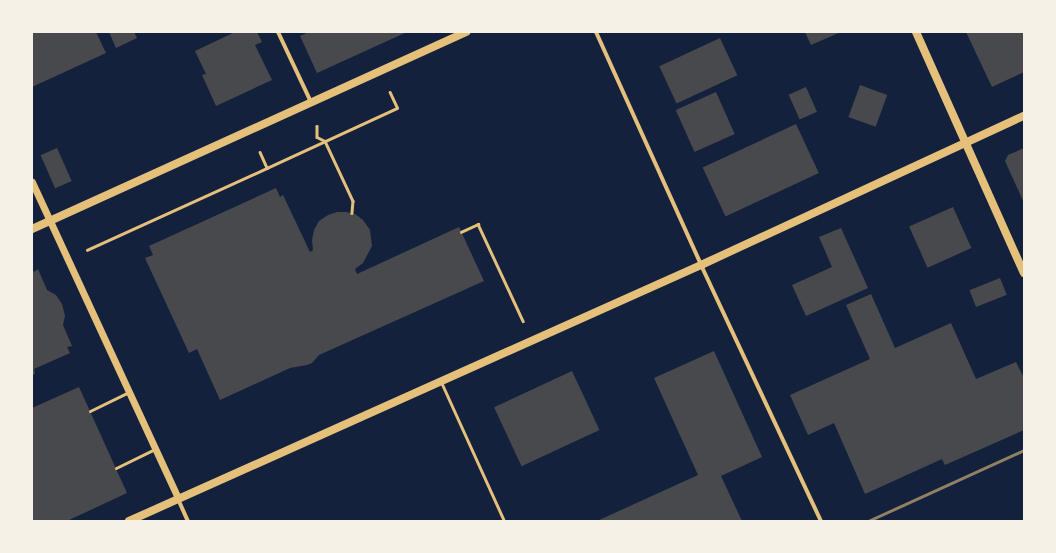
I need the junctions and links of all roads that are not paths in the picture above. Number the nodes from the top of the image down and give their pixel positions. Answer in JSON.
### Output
{"nodes":[{"id":1,"x":278,"y":32,"type":"edge"},
{"id":2,"x":466,"y":32,"type":"edge"},
{"id":3,"x":596,"y":32,"type":"edge"},
{"id":4,"x":916,"y":32,"type":"edge"},
{"id":5,"x":311,"y":102,"type":"junction"},
{"id":6,"x":1024,"y":116,"type":"edge"},
{"id":7,"x":966,"y":142,"type":"junction"},
{"id":8,"x":32,"y":182,"type":"edge"},
{"id":9,"x":50,"y":221,"type":"junction"},
{"id":10,"x":32,"y":229,"type":"edge"},
{"id":11,"x":701,"y":265,"type":"junction"},
{"id":12,"x":1024,"y":272,"type":"edge"},
{"id":13,"x":441,"y":382,"type":"junction"},
{"id":14,"x":129,"y":392,"type":"junction"},
{"id":15,"x":90,"y":411,"type":"dead end"},
{"id":16,"x":155,"y":449,"type":"junction"},
{"id":17,"x":116,"y":468,"type":"dead end"},
{"id":18,"x":178,"y":498,"type":"junction"},
{"id":19,"x":129,"y":521,"type":"edge"},
{"id":20,"x":188,"y":521,"type":"edge"},
{"id":21,"x":504,"y":521,"type":"edge"},
{"id":22,"x":820,"y":521,"type":"edge"}],
"edges":[{"from":1,"to":5,"type":"street"},
{"from":2,"to":5,"type":"main road"},
{"from":3,"to":11,"type":"street"},
{"from":4,"to":7,"type":"main road"},
{"from":5,"to":9,"type":"main road"},
{"from":6,"to":7,"type":"main road"},
{"from":7,"to":11,"type":"main road"},
{"from":7,"to":12,"type":"main road"},
{"from":8,"to":9,"type":"street"},
{"from":9,"to":10,"type":"main road"},
{"from":9,"to":14,"type":"street"},
{"from":11,"to":13,"type":"main road"},
{"from":11,"to":22,"type":"street"},
{"from":13,"to":18,"type":"main road"},
{"from":13,"to":21,"type":"lane"},
{"from":14,"to":15,"type":"lane"},
{"from":14,"to":16,"type":"street"},
{"from":16,"to":17,"type":"lane"},
{"from":16,"to":18,"type":"street"},
{"from":18,"to":19,"type":"main road"},
{"from":18,"to":20,"type":"street"}]}
